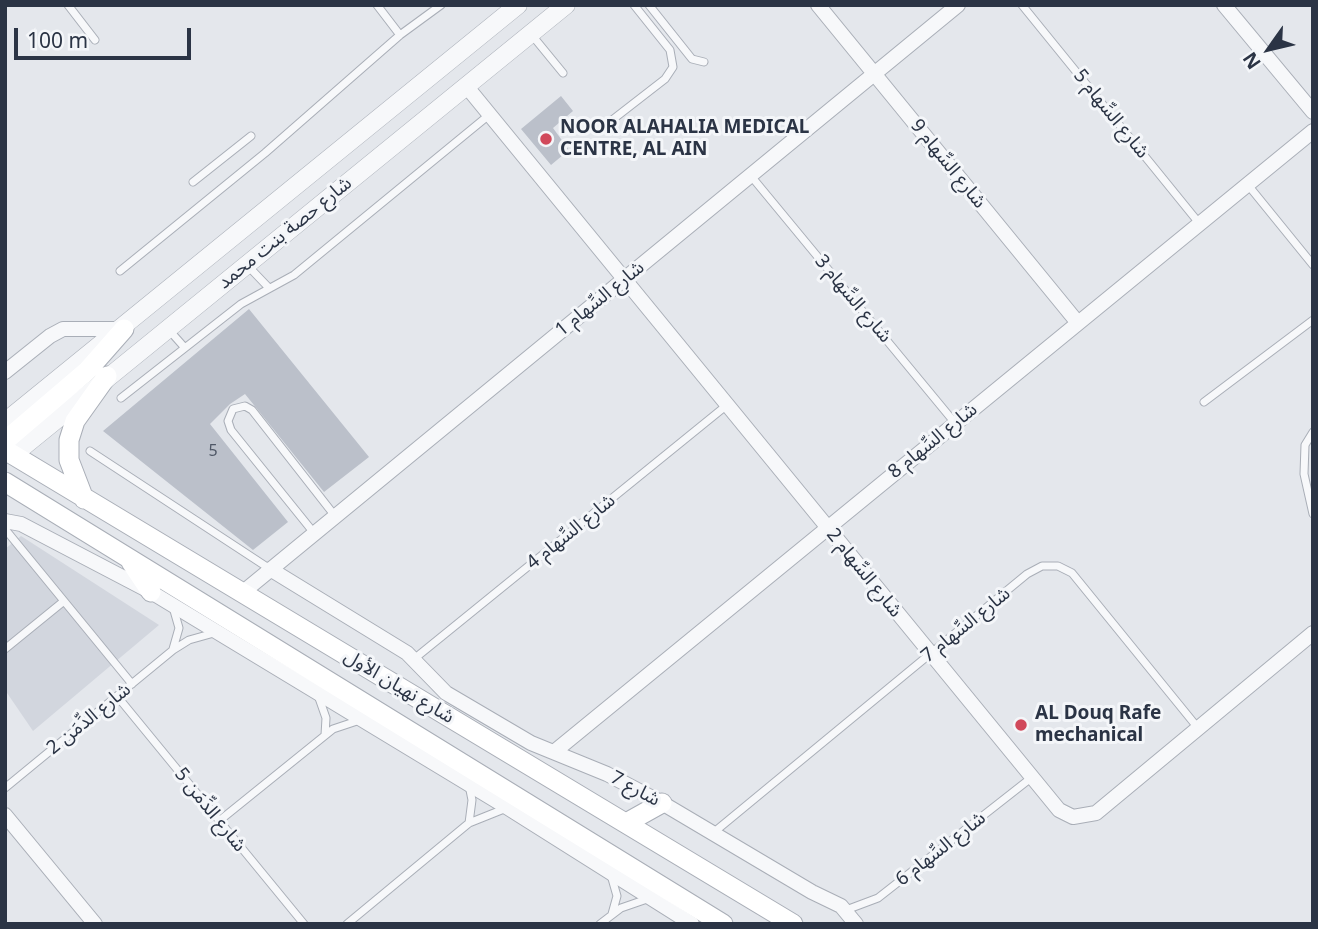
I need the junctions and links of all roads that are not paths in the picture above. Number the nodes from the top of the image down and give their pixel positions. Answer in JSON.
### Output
{"nodes":[{"id":1,"x":68,"y":5,"type":"edge"},
{"id":2,"x":377,"y":5,"type":"edge"},
{"id":3,"x":441,"y":5,"type":"edge"},
{"id":4,"x":518,"y":5,"type":"edge"},
{"id":5,"x":566,"y":5,"type":"edge"},
{"id":6,"x":634,"y":5,"type":"edge"},
{"id":7,"x":649,"y":5,"type":"edge"},
{"id":8,"x":818,"y":5,"type":"edge"},
{"id":9,"x":958,"y":5,"type":"edge"},
{"id":10,"x":1022,"y":5,"type":"edge"},
{"id":11,"x":1224,"y":5,"type":"edge"},
{"id":12,"x":531,"y":34,"type":"junction"},
{"id":13,"x":400,"y":36,"type":"junction"},
{"id":14,"x":95,"y":40,"type":"dead end"},
{"id":15,"x":704,"y":62,"type":"dead end"},
{"id":16,"x":563,"y":74,"type":"dead end"},
{"id":17,"x":874,"y":74,"type":"junction"},
{"id":18,"x":467,"y":87,"type":"junction"},
{"id":19,"x":1313,"y":113,"type":"edge"},
{"id":20,"x":490,"y":114,"type":"junction"},
{"id":21,"x":607,"y":124,"type":"dead end"},
{"id":22,"x":1313,"y":131,"type":"edge"},
{"id":23,"x":251,"y":136,"type":"dead end"},
{"id":24,"x":750,"y":174,"type":"junction"},
{"id":25,"x":193,"y":182,"type":"dead end"},
{"id":26,"x":1247,"y":184,"type":"junction"},
{"id":27,"x":1199,"y":223,"type":"junction"},
{"id":28,"x":247,"y":264,"type":"junction"},
{"id":29,"x":1313,"y":265,"type":"edge"},
{"id":30,"x":120,"y":271,"type":"dead end"},
{"id":31,"x":624,"y":279,"type":"junction"},
{"id":32,"x":269,"y":288,"type":"junction"},
{"id":33,"x":1313,"y":320,"type":"edge"},
{"id":34,"x":1078,"y":323,"type":"junction"},
{"id":35,"x":167,"y":328,"type":"junction"},
{"id":36,"x":124,"y":329,"type":"junction"},
{"id":37,"x":184,"y":348,"type":"junction"},
{"id":38,"x":5,"y":372,"type":"edge"},
{"id":39,"x":107,"y":376,"type":"junction"},
{"id":40,"x":121,"y":398,"type":"dead end"},
{"id":41,"x":1204,"y":402,"type":"dead end"},
{"id":42,"x":727,"y":405,"type":"junction"},
{"id":43,"x":5,"y":422,"type":"edge"},
{"id":44,"x":956,"y":423,"type":"junction"},
{"id":45,"x":1313,"y":432,"type":"edge"},
{"id":46,"x":90,"y":451,"type":"dead end"},
{"id":47,"x":7,"y":452,"type":"edge"},
{"id":48,"x":5,"y":482,"type":"edge"},
{"id":49,"x":5,"y":500,"type":"edge"},
{"id":50,"x":85,"y":500,"type":"junction"},
{"id":51,"x":44,"y":507,"type":"junction"},
{"id":52,"x":1313,"y":514,"type":"edge"},
{"id":53,"x":335,"y":516,"type":"junction"},
{"id":54,"x":5,"y":521,"type":"edge"},
{"id":55,"x":828,"y":528,"type":"junction"},
{"id":56,"x":5,"y":529,"type":"edge"},
{"id":57,"x":314,"y":534,"type":"junction"},
{"id":58,"x":129,"y":559,"type":"junction"},
{"id":59,"x":270,"y":569,"type":"junction"},
{"id":60,"x":150,"y":592,"type":"junction"},
{"id":61,"x":242,"y":593,"type":"junction"},
{"id":62,"x":64,"y":601,"type":"junction"},
{"id":63,"x":173,"y":607,"type":"junction"},
{"id":64,"x":214,"y":633,"type":"junction"},
{"id":65,"x":1313,"y":634,"type":"edge"},
{"id":66,"x":5,"y":649,"type":"edge"},
{"id":67,"x":173,"y":650,"type":"junction"},
{"id":68,"x":930,"y":654,"type":"junction"},
{"id":69,"x":414,"y":659,"type":"junction"},
{"id":70,"x":132,"y":684,"type":"junction"},
{"id":71,"x":317,"y":694,"type":"junction"},
{"id":72,"x":117,"y":696,"type":"junction"},
{"id":73,"x":360,"y":719,"type":"junction"},
{"id":74,"x":1198,"y":728,"type":"junction"},
{"id":75,"x":325,"y":735,"type":"junction"},
{"id":76,"x":554,"y":752,"type":"junction"},
{"id":77,"x":1031,"y":778,"type":"junction"},
{"id":78,"x":468,"y":785,"type":"junction"},
{"id":79,"x":5,"y":788,"type":"edge"},
{"id":80,"x":663,"y":803,"type":"junction"},
{"id":81,"x":508,"y":808,"type":"junction"},
{"id":82,"x":5,"y":815,"type":"edge"},
{"id":83,"x":219,"y":821,"type":"junction"},
{"id":84,"x":469,"y":822,"type":"junction"},
{"id":85,"x":628,"y":822,"type":"junction"},
{"id":86,"x":713,"y":834,"type":"junction"},
{"id":87,"x":609,"y":872,"type":"junction"},
{"id":88,"x":651,"y":898,"type":"junction"},
{"id":89,"x":846,"y":910,"type":"junction"},
{"id":90,"x":612,"y":914,"type":"junction"},
{"id":91,"x":95,"y":924,"type":"edge"},
{"id":92,"x":304,"y":924,"type":"edge"},
{"id":93,"x":347,"y":924,"type":"edge"},
{"id":94,"x":600,"y":924,"type":"edge"},
{"id":95,"x":692,"y":924,"type":"edge"},
{"id":96,"x":723,"y":924,"type":"edge"},
{"id":97,"x":793,"y":924,"type":"edge"},
{"id":98,"x":856,"y":924,"type":"edge"}],
"edges":[{"from":1,"to":14,"type":"lane"},
{"from":2,"to":13,"type":"lane"},
{"from":3,"to":13,"type":"lane"},
{"from":4,"to":36,"type":"street","name":"شارع حصة بنت محمد"},
{"from":5,"to":12,"type":"street","name":"شارع حصة بنت محمد"},
{"from":6,"to":21,"type":"lane"},
{"from":7,"to":15,"type":"lane"},
{"from":8,"to":17,"type":"street","name":"شارع السِّهام 9"},
{"from":9,"to":17,"type":"street","name":"شارع السِّهام 1"},
{"from":10,"to":27,"type":"lane","name":"شارع السِّهام 5"},
{"from":11,"to":19,"type":"street"},
{"from":12,"to":16,"type":"lane"},
{"from":12,"to":18,"type":"street","name":"شارع حصة بنت محمد"},
{"from":13,"to":30,"type":"lane"},
{"from":17,"to":24,"type":"street","name":"شارع السِّهام 1"},
{"from":17,"to":34,"type":"street","name":"شارع السِّهام 9"},
{"from":18,"to":20,"type":"street","name":"شارع السِّهام 2"},
{"from":18,"to":28,"type":"street","name":"شارع حصة بنت محمد"},
{"from":20,"to":31,"type":"street","name":"شارع السِّهام 2"},
{"from":20,"to":32,"type":"lane"},
{"from":22,"to":26,"type":"street","name":"شارع السِّهام 8"},
{"from":23,"to":25,"type":"lane"},
{"from":24,"to":31,"type":"street","name":"شارع السِّهام 1"},
{"from":24,"to":44,"type":"lane","name":"شارع السِّهام 3"},
{"from":26,"to":27,"type":"street","name":"شارع السِّهام 8"},
{"from":26,"to":29,"type":"lane"},
{"from":27,"to":34,"type":"street","name":"شارع السِّهام 8"},
{"from":28,"to":32,"type":"lane"},
{"from":28,"to":35,"type":"street","name":"شارع حصة بنت محمد"},
{"from":31,"to":42,"type":"street","name":"شارع السِّهام 2"},
{"from":31,"to":53,"type":"street","name":"شارع السِّهام 1"},
{"from":32,"to":37,"type":"lane"},
{"from":33,"to":41,"type":"lane"},
{"from":34,"to":44,"type":"street","name":"شارع السِّهام 8"},
{"from":35,"to":37,"type":"lane"},
{"from":35,"to":39,"type":"street","name":"شارع حصة بنت محمد"},
{"from":36,"to":38,"type":"street"},
{"from":36,"to":43,"type":"street","name":"شارع حصة بنت محمد"},
{"from":36,"to":47,"type":"main road"},
{"from":37,"to":40,"type":"lane"},
{"from":39,"to":47,"type":"street","name":"شارع حصة بنت محمد"},
{"from":39,"to":50,"type":"main road"},
{"from":42,"to":55,"type":"street","name":"شارع السِّهام 2"},
{"from":42,"to":69,"type":"lane","name":"شارع السِّهام 4"},
{"from":44,"to":55,"type":"street","name":"شارع السِّهام 8"},
{"from":45,"to":52,"type":"lane"},
{"from":46,"to":59,"type":"lane"},
{"from":47,"to":50,"type":"main road","name":"شارع نهيان الأول"},
{"from":48,"to":51,"type":"main road","name":"شارع نهيان الأول"},
{"from":49,"to":51,"type":"main road"},
{"from":50,"to":61,"type":"main road","name":"شارع نهيان الأول"},
{"from":51,"to":58,"type":"main road","name":"شارع نهيان الأول"},
{"from":53,"to":57,"type":"street","name":"شارع السِّهام 1"},
{"from":53,"to":57,"type":"lane"},
{"from":54,"to":60,"type":"street"},
{"from":55,"to":68,"type":"street","name":"شارع السِّهام 2"},
{"from":55,"to":76,"type":"street","name":"شارع السِّهام 8"},
{"from":56,"to":62,"type":"lane"},
{"from":57,"to":59,"type":"street","name":"شارع السِّهام 1"},
{"from":58,"to":60,"type":"main road"},
{"from":58,"to":96,"type":"main road","name":"شارع نهيان الأول"},
{"from":59,"to":61,"type":"street","name":"شارع السِّهام 1"},
{"from":59,"to":69,"type":"street","name":"شارع 7"},
{"from":60,"to":63,"type":"street"},
{"from":61,"to":85,"type":"main road","name":"شارع نهيان الأول"},
{"from":62,"to":66,"type":"lane"},
{"from":62,"to":70,"type":"lane"},
{"from":63,"to":64,"type":"street"},
{"from":63,"to":67,"type":"lane"},
{"from":64,"to":67,"type":"lane","name":"شارع الدِّمَن 2"},
{"from":64,"to":71,"type":"street"},
{"from":65,"to":74,"type":"street","name":"شارع السِّهام 2"},
{"from":67,"to":70,"type":"lane","name":"شارع الدِّمَن 2"},
{"from":68,"to":74,"type":"lane","name":"شارع السِّهام 7"},
{"from":68,"to":77,"type":"street","name":"شارع السِّهام 2"},
{"from":68,"to":86,"type":"lane","name":"شارع السِّهام 7"},
{"from":69,"to":76,"type":"street","name":"شارع 7"},
{"from":70,"to":72,"type":"lane","name":"شارع الدِّمَن 2"},
{"from":71,"to":73,"type":"street"},
{"from":71,"to":75,"type":"lane"},
{"from":72,"to":79,"type":"lane","name":"شارع الدِّمَن 2"},
{"from":72,"to":83,"type":"lane","name":"شارع الدِّمَن 5"},
{"from":73,"to":75,"type":"lane"},
{"from":73,"to":78,"type":"street"},
{"from":74,"to":77,"type":"street","name":"شارع السِّهام 2"},
{"from":75,"to":83,"type":"lane"},
{"from":76,"to":80,"type":"street","name":"شارع 7"},
{"from":77,"to":89,"type":"lane","name":"شارع السِّهام 6"},
{"from":78,"to":81,"type":"street"},
{"from":78,"to":84,"type":"lane"},
{"from":80,"to":85,"type":"main road"},
{"from":80,"to":86,"type":"street","name":"شارع 7"},
{"from":81,"to":84,"type":"lane"},
{"from":81,"to":87,"type":"street"},
{"from":82,"to":91,"type":"street"},
{"from":83,"to":92,"type":"lane","name":"شارع الدِّمَن 5"},
{"from":84,"to":93,"type":"lane"},
{"from":85,"to":97,"type":"main road","name":"شارع نهيان الأول"},
{"from":86,"to":89,"type":"street","name":"شارع 7"},
{"from":87,"to":88,"type":"street"},
{"from":87,"to":90,"type":"lane"},
{"from":88,"to":90,"type":"lane"},
{"from":88,"to":95,"type":"street"},
{"from":89,"to":98,"type":"street","name":"شارع 7"},
{"from":90,"to":94,"type":"lane"}]}
